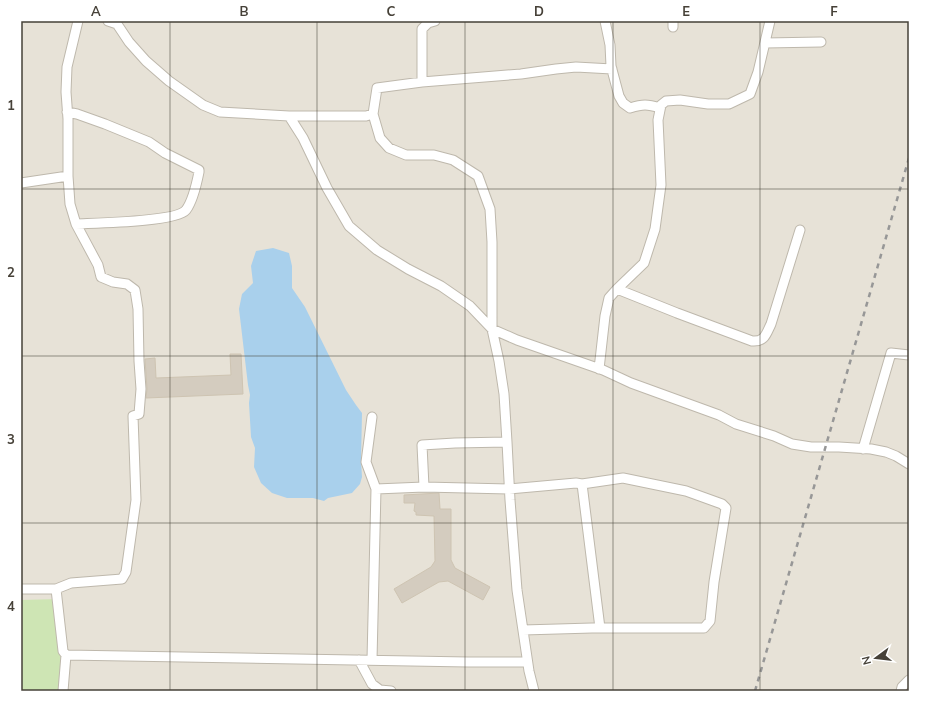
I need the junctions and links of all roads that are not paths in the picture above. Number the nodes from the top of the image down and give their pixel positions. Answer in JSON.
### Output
{"nodes":[{"id":1,"x":78,"y":21,"type":"edge"},
{"id":2,"x":435,"y":21,"type":"edge"},
{"id":3,"x":605,"y":21,"type":"edge"},
{"id":4,"x":770,"y":21,"type":"edge"},
{"id":5,"x":115,"y":22,"type":"edge"},
{"id":6,"x":821,"y":42,"type":"dead end"},
{"id":7,"x":765,"y":43,"type":"junction"},
{"id":8,"x":612,"y":69,"type":"junction"},
{"id":9,"x":422,"y":82,"type":"junction"},
{"id":10,"x":660,"y":108,"type":"junction"},
{"id":11,"x":68,"y":112,"type":"junction"},
{"id":12,"x":373,"y":114,"type":"junction"},
{"id":13,"x":289,"y":116,"type":"junction"},
{"id":14,"x":68,"y":176,"type":"junction"},
{"id":15,"x":21,"y":182,"type":"edge"},
{"id":16,"x":76,"y":224,"type":"junction"},
{"id":17,"x":800,"y":230,"type":"dead end"},
{"id":18,"x":617,"y":289,"type":"junction"},
{"id":19,"x":492,"y":328,"type":"junction"},
{"id":20,"x":909,"y":355,"type":"edge"},
{"id":21,"x":599,"y":369,"type":"junction"},
{"id":22,"x":372,"y":417,"type":"dead end"},
{"id":23,"x":507,"y":442,"type":"junction"},
{"id":24,"x":863,"y":449,"type":"junction"},
{"id":25,"x":909,"y":464,"type":"edge"},
{"id":26,"x":582,"y":484,"type":"junction"},
{"id":27,"x":424,"y":487,"type":"junction"},
{"id":28,"x":376,"y":489,"type":"junction"},
{"id":29,"x":509,"y":489,"type":"junction"},
{"id":30,"x":21,"y":589,"type":"edge"},
{"id":31,"x":56,"y":589,"type":"junction"},
{"id":32,"x":600,"y":628,"type":"junction"},
{"id":33,"x":523,"y":630,"type":"junction"},
{"id":34,"x":66,"y":655,"type":"junction"},
{"id":35,"x":359,"y":660,"type":"junction"},
{"id":36,"x":372,"y":660,"type":"junction"},
{"id":37,"x":527,"y":662,"type":"junction"},
{"id":38,"x":909,"y":680,"type":"edge"},
{"id":39,"x":380,"y":690,"type":"edge"},
{"id":40,"x":63,"y":691,"type":"edge"},
{"id":41,"x":391,"y":691,"type":"edge"},
{"id":42,"x":534,"y":691,"type":"edge"},
{"id":43,"x":901,"y":691,"type":"edge"}],
"edges":[{"from":1,"to":11,"type":"street"},
{"from":2,"to":9,"type":"street"},
{"from":3,"to":8,"type":"street"},
{"from":4,"to":7,"type":"street"},
{"from":5,"to":13,"type":"street"},
{"from":6,"to":7,"type":"street"},
{"from":7,"to":10,"type":"street"},
{"from":8,"to":9,"type":"street"},
{"from":8,"to":10,"type":"street"},
{"from":9,"to":12,"type":"street"},
{"from":10,"to":18,"type":"street"},
{"from":11,"to":14,"type":"street"},
{"from":11,"to":16,"type":"street"},
{"from":12,"to":13,"type":"street"},
{"from":12,"to":19,"type":"street"},
{"from":13,"to":19,"type":"street"},
{"from":14,"to":15,"type":"street"},
{"from":14,"to":16,"type":"street"},
{"from":16,"to":31,"type":"street"},
{"from":17,"to":18,"type":"street"},
{"from":18,"to":21,"type":"street"},
{"from":19,"to":21,"type":"street"},
{"from":19,"to":23,"type":"street"},
{"from":20,"to":24,"type":"street"},
{"from":21,"to":24,"type":"street"},
{"from":22,"to":28,"type":"street"},
{"from":23,"to":27,"type":"street"},
{"from":23,"to":29,"type":"street"},
{"from":24,"to":25,"type":"street"},
{"from":26,"to":29,"type":"street"},
{"from":26,"to":32,"type":"street"},
{"from":26,"to":32,"type":"street"},
{"from":27,"to":28,"type":"street"},
{"from":27,"to":29,"type":"street"},
{"from":28,"to":36,"type":"street"},
{"from":29,"to":33,"type":"street"},
{"from":30,"to":31,"type":"street"},
{"from":31,"to":34,"type":"street"},
{"from":32,"to":33,"type":"street"},
{"from":33,"to":37,"type":"street"},
{"from":34,"to":35,"type":"street"},
{"from":34,"to":40,"type":"street"},
{"from":35,"to":36,"type":"street"},
{"from":35,"to":39,"type":"street"},
{"from":36,"to":37,"type":"street"},
{"from":37,"to":42,"type":"street"},
{"from":38,"to":43,"type":"street"},
{"from":39,"to":41,"type":"street"}]}
